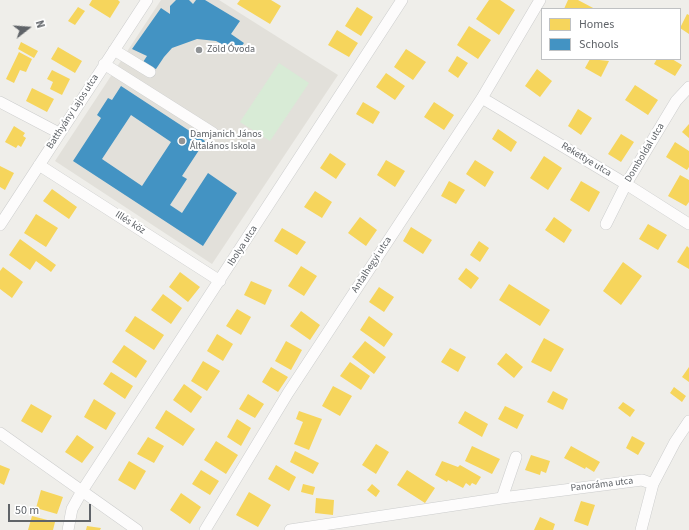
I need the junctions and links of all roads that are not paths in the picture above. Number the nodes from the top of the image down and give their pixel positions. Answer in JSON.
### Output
{"nodes":[{"id":1,"x":147,"y":0,"type":"edge"},
{"id":2,"x":402,"y":0,"type":"edge"},
{"id":3,"x":540,"y":0,"type":"edge"},
{"id":4,"x":114,"y":50,"type":"junction"},
{"id":5,"x":104,"y":64,"type":"junction"},
{"id":6,"x":150,"y":72,"type":"dead end"},
{"id":7,"x":689,"y":87,"type":"edge"},
{"id":8,"x":482,"y":98,"type":"junction"},
{"id":9,"x":0,"y":102,"type":"edge"},
{"id":10,"x":58,"y":133,"type":"junction"},
{"id":11,"x":213,"y":133,"type":"dead end"},
{"id":12,"x":39,"y":165,"type":"junction"},
{"id":13,"x":626,"y":184,"type":"junction"},
{"id":14,"x":606,"y":224,"type":"dead end"},
{"id":15,"x":689,"y":224,"type":"edge"},
{"id":16,"x":0,"y":225,"type":"edge"},
{"id":17,"x":220,"y":281,"type":"junction"},
{"id":18,"x":689,"y":422,"type":"edge"},
{"id":19,"x":0,"y":433,"type":"edge"},
{"id":20,"x":516,"y":457,"type":"dead end"},
{"id":21,"x":653,"y":484,"type":"junction"},
{"id":22,"x":82,"y":491,"type":"junction"},
{"id":23,"x":502,"y":498,"type":"junction"},
{"id":24,"x":68,"y":530,"type":"edge"},
{"id":25,"x":137,"y":530,"type":"edge"},
{"id":26,"x":205,"y":530,"type":"edge"},
{"id":27,"x":290,"y":530,"type":"edge"},
{"id":28,"x":641,"y":530,"type":"edge"}],
"edges":[{"from":1,"to":4,"type":"street","name":"Batthyány Lajos utca"},
{"from":2,"to":17,"type":"street","name":"Ibolya utca"},
{"from":3,"to":8,"type":"street","name":"Antalhegyi utca"},
{"from":4,"to":5,"type":"street","name":"Batthyány Lajos utca"},
{"from":4,"to":6,"type":"street"},
{"from":5,"to":10,"type":"street","name":"Batthyány Lajos utca"},
{"from":5,"to":11,"type":"street"},
{"from":7,"to":13,"type":"street","name":"Domboldal utca"},
{"from":8,"to":13,"type":"street","name":"Rekettye utca"},
{"from":8,"to":26,"type":"street","name":"Antalhegyi utca"},
{"from":9,"to":10,"type":"street"},
{"from":10,"to":12,"type":"street","name":"Batthyány Lajos utca"},
{"from":12,"to":16,"type":"street","name":"Batthyány Lajos utca"},
{"from":12,"to":17,"type":"street","name":"Illés köz"},
{"from":13,"to":14,"type":"street","name":"Domboldal utca"},
{"from":13,"to":15,"type":"street","name":"Rekettye utca"},
{"from":17,"to":22,"type":"street","name":"Ibolya utca"},
{"from":18,"to":21,"type":"street"},
{"from":19,"to":22,"type":"street"},
{"from":20,"to":23,"type":"street"},
{"from":21,"to":23,"type":"street","name":"Panoráma utca"},
{"from":21,"to":28,"type":"street"},
{"from":22,"to":24,"type":"street","name":"Ibolya utca"},
{"from":22,"to":25,"type":"street"},
{"from":23,"to":27,"type":"street","name":"Panoráma utca"}]}
